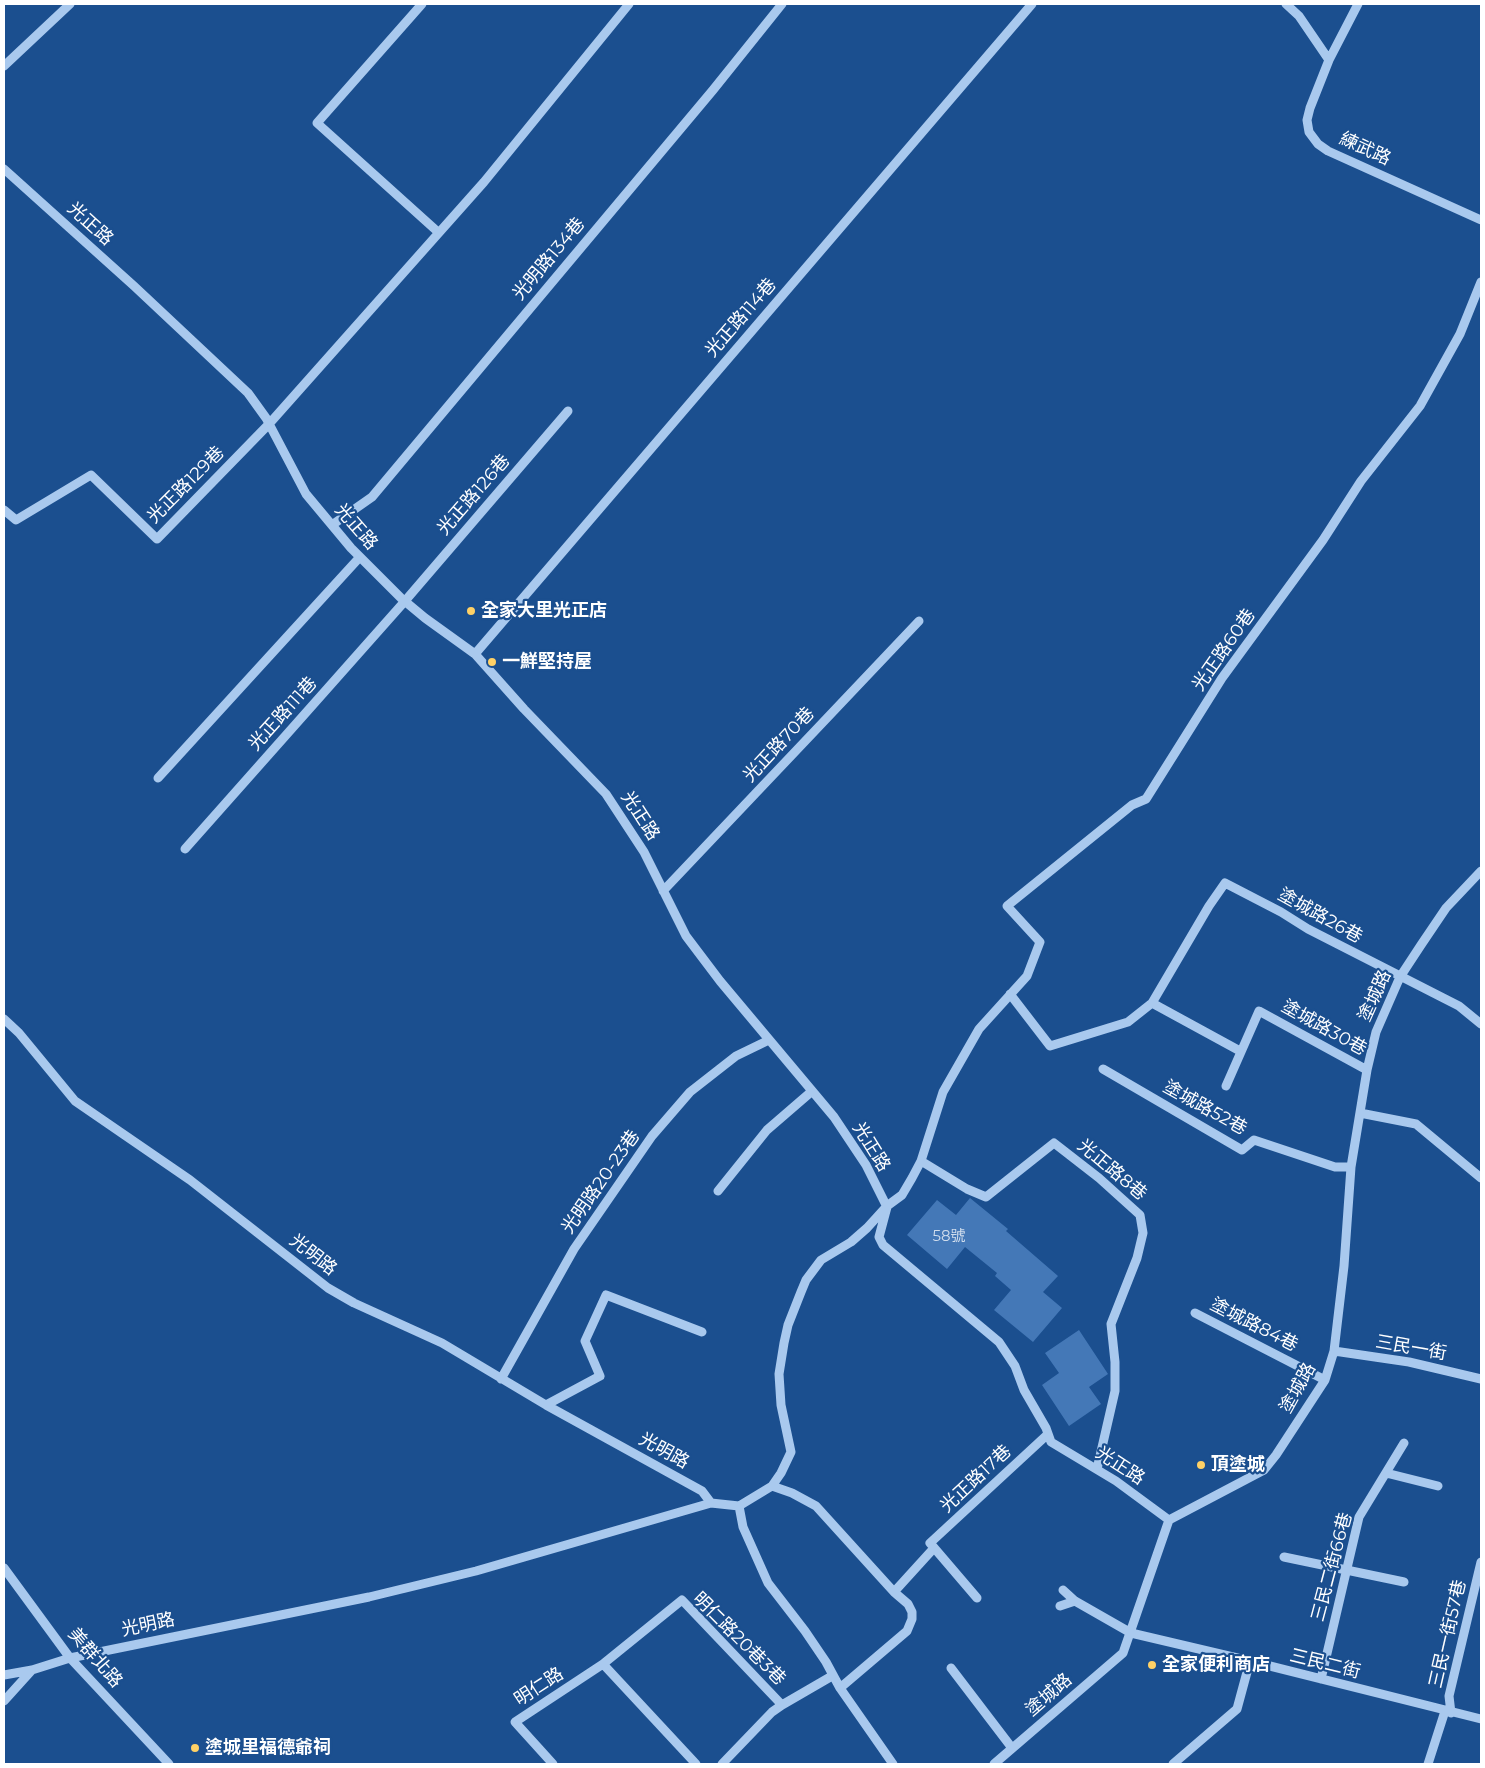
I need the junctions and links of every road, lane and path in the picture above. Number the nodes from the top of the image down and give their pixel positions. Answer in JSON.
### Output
{"nodes":[{"id":1,"x":70,"y":4,"type":"edge"},
{"id":2,"x":422,"y":4,"type":"edge"},
{"id":3,"x":630,"y":4,"type":"edge"},
{"id":4,"x":782,"y":4,"type":"edge"},
{"id":5,"x":1032,"y":4,"type":"edge"},
{"id":6,"x":1286,"y":4,"type":"edge"},
{"id":7,"x":1358,"y":4,"type":"edge"},
{"id":8,"x":1329,"y":60,"type":"junction"},
{"id":9,"x":4,"y":66,"type":"edge"},
{"id":10,"x":4,"y":169,"type":"edge"},
{"id":11,"x":1481,"y":220,"type":"edge"},
{"id":12,"x":438,"y":232,"type":"junction"},
{"id":13,"x":1481,"y":282,"type":"edge"},
{"id":14,"x":568,"y":411,"type":"dead end"},
{"id":15,"x":269,"y":424,"type":"junction"},
{"id":16,"x":4,"y":510,"type":"edge"},
{"id":17,"x":332,"y":525,"type":"junction"},
{"id":18,"x":360,"y":558,"type":"junction"},
{"id":19,"x":405,"y":601,"type":"junction"},
{"id":20,"x":919,"y":621,"type":"dead end"},
{"id":21,"x":475,"y":654,"type":"junction"},
{"id":22,"x":158,"y":778,"type":"dead end"},
{"id":23,"x":184,"y":849,"type":"dead end"},
{"id":24,"x":1480,"y":875,"type":"edge"},
{"id":25,"x":663,"y":892,"type":"junction"},
{"id":26,"x":1400,"y":977,"type":"junction"},
{"id":27,"x":1010,"y":994,"type":"junction"},
{"id":28,"x":1152,"y":1003,"type":"junction"},
{"id":29,"x":4,"y":1019,"type":"edge"},
{"id":30,"x":1481,"y":1024,"type":"edge"},
{"id":31,"x":768,"y":1040,"type":"junction"},
{"id":32,"x":1240,"y":1051,"type":"junction"},
{"id":33,"x":1103,"y":1069,"type":"dead end"},
{"id":34,"x":1367,"y":1070,"type":"junction"},
{"id":35,"x":1226,"y":1086,"type":"dead end"},
{"id":36,"x":811,"y":1092,"type":"junction"},
{"id":37,"x":1360,"y":1113,"type":"junction"},
{"id":38,"x":921,"y":1161,"type":"junction"},
{"id":39,"x":1351,"y":1168,"type":"junction"},
{"id":40,"x":1481,"y":1178,"type":"edge"},
{"id":41,"x":718,"y":1191,"type":"dead end"},
{"id":42,"x":887,"y":1206,"type":"junction"},
{"id":43,"x":1195,"y":1313,"type":"dead end"},
{"id":44,"x":702,"y":1332,"type":"dead end"},
{"id":45,"x":1334,"y":1351,"type":"junction"},
{"id":46,"x":501,"y":1378,"type":"junction"},
{"id":47,"x":1481,"y":1379,"type":"edge"},
{"id":48,"x":1325,"y":1380,"type":"junction"},
{"id":49,"x":546,"y":1405,"type":"junction"},
{"id":50,"x":1048,"y":1434,"type":"junction"},
{"id":51,"x":1404,"y":1443,"type":"dead end"},
{"id":52,"x":1097,"y":1469,"type":"junction"},
{"id":53,"x":1386,"y":1473,"type":"junction"},
{"id":54,"x":772,"y":1486,"type":"junction"},
{"id":55,"x":1438,"y":1486,"type":"dead end"},
{"id":56,"x":711,"y":1504,"type":"junction"},
{"id":57,"x":739,"y":1506,"type":"junction"},
{"id":58,"x":1169,"y":1520,"type":"junction"},
{"id":59,"x":934,"y":1548,"type":"junction"},
{"id":60,"x":1284,"y":1557,"type":"dead end"},
{"id":61,"x":1481,"y":1562,"type":"edge"},
{"id":62,"x":4,"y":1568,"type":"edge"},
{"id":63,"x":1346,"y":1570,"type":"junction"},
{"id":64,"x":1404,"y":1582,"type":"dead end"},
{"id":65,"x":1064,"y":1590,"type":"dead end"},
{"id":66,"x":894,"y":1592,"type":"junction"},
{"id":67,"x":977,"y":1598,"type":"dead end"},
{"id":68,"x":1074,"y":1601,"type":"junction"},
{"id":69,"x":1060,"y":1606,"type":"dead end"},
{"id":70,"x":1131,"y":1633,"type":"junction"},
{"id":71,"x":70,"y":1658,"type":"junction"},
{"id":72,"x":1250,"y":1661,"type":"junction"},
{"id":73,"x":603,"y":1664,"type":"junction"},
{"id":74,"x":951,"y":1668,"type":"dead end"},
{"id":75,"x":32,"y":1670,"type":"junction"},
{"id":76,"x":4,"y":1675,"type":"edge"},
{"id":77,"x":832,"y":1676,"type":"junction"},
{"id":78,"x":1321,"y":1680,"type":"junction"},
{"id":79,"x":840,"y":1688,"type":"junction"},
{"id":80,"x":4,"y":1701,"type":"edge"},
{"id":81,"x":782,"y":1705,"type":"junction"},
{"id":82,"x":1448,"y":1712,"type":"junction"},
{"id":83,"x":1481,"y":1719,"type":"edge"},
{"id":84,"x":1012,"y":1748,"type":"junction"},
{"id":85,"x":169,"y":1764,"type":"edge"},
{"id":86,"x":553,"y":1764,"type":"edge"},
{"id":87,"x":696,"y":1764,"type":"edge"},
{"id":88,"x":722,"y":1764,"type":"edge"},
{"id":89,"x":893,"y":1764,"type":"edge"},
{"id":90,"x":994,"y":1764,"type":"edge"},
{"id":91,"x":1173,"y":1764,"type":"edge"},
{"id":92,"x":1428,"y":1764,"type":"edge"}],
"edges":[{"from":1,"to":9,"type":"street"},
{"from":2,"to":12,"type":"street"},
{"from":3,"to":12,"type":"street"},
{"from":4,"to":17,"type":"street","name":"光明路134巷"},
{"from":5,"to":21,"type":"street","name":"光正路114巷"},
{"from":6,"to":8,"type":"street"},
{"from":7,"to":8,"type":"street","name":"練武路"},
{"from":8,"to":11,"type":"street","name":"練武路"},
{"from":10,"to":15,"type":"street","name":"光正路"},
{"from":12,"to":15,"type":"street"},
{"from":13,"to":27,"type":"street","name":"光正路60巷"},
{"from":14,"to":19,"type":"street","name":"光正路126巷"},
{"from":15,"to":16,"type":"street","name":"光正路129巷"},
{"from":15,"to":17,"type":"street","name":"光正路"},
{"from":17,"to":18,"type":"street","name":"光正路"},
{"from":18,"to":19,"type":"street","name":"光正路"},
{"from":18,"to":22,"type":"street"},
{"from":19,"to":21,"type":"street","name":"光正路"},
{"from":19,"to":23,"type":"street","name":"光正路111巷"},
{"from":20,"to":25,"type":"street","name":"光正路70巷"},
{"from":21,"to":25,"type":"street","name":"光正路"},
{"from":24,"to":26,"type":"street","name":"塗城路"},
{"from":25,"to":31,"type":"street","name":"光正路"},
{"from":26,"to":28,"type":"street","name":"塗城路26巷"},
{"from":26,"to":30,"type":"street","name":"塗城路26巷"},
{"from":26,"to":34,"type":"street","name":"塗城路"},
{"from":27,"to":28,"type":"street"},
{"from":27,"to":38,"type":"street","name":"光正路60巷"},
{"from":28,"to":32,"type":"street"},
{"from":29,"to":46,"type":"street","name":"光明路"},
{"from":31,"to":36,"type":"street","name":"光正路"},
{"from":31,"to":46,"type":"street","name":"光明路20-23巷"},
{"from":32,"to":34,"type":"street","name":"塗城路30巷"},
{"from":32,"to":35,"type":"street","name":"塗城路30巷"},
{"from":33,"to":39,"type":"street","name":"塗城路52巷"},
{"from":34,"to":37,"type":"street","name":"塗城路"},
{"from":36,"to":41,"type":"street"},
{"from":36,"to":42,"type":"street","name":"光正路"},
{"from":37,"to":39,"type":"street","name":"塗城路"},
{"from":37,"to":40,"type":"street"},
{"from":38,"to":42,"type":"street","name":"光正路60巷"},
{"from":38,"to":52,"type":"street","name":"光正路8巷"},
{"from":39,"to":45,"type":"street","name":"塗城路"},
{"from":42,"to":50,"type":"street","name":"光正路"},
{"from":42,"to":54,"type":"street","name":"光正路60巷"},
{"from":43,"to":48,"type":"street","name":"塗城路84巷"},
{"from":44,"to":49,"type":"street"},
{"from":45,"to":47,"type":"street","name":"三民一街"},
{"from":45,"to":48,"type":"street","name":"塗城路"},
{"from":46,"to":49,"type":"street","name":"光明路"},
{"from":48,"to":58,"type":"street","name":"塗城路"},
{"from":49,"to":56,"type":"street","name":"光明路"},
{"from":50,"to":52,"type":"street","name":"光正路"},
{"from":50,"to":59,"type":"street","name":"光正路17巷"},
{"from":51,"to":53,"type":"street","name":"三民二街66巷"},
{"from":52,"to":58,"type":"street","name":"光正路"},
{"from":53,"to":55,"type":"street"},
{"from":53,"to":63,"type":"street","name":"三民二街66巷"},
{"from":54,"to":57,"type":"street"},
{"from":54,"to":66,"type":"street"},
{"from":56,"to":57,"type":"street"},
{"from":56,"to":71,"type":"street","name":"光明路"},
{"from":57,"to":77,"type":"street"},
{"from":58,"to":70,"type":"street","name":"塗城路"},
{"from":59,"to":66,"type":"street","name":"光正路17巷"},
{"from":59,"to":67,"type":"street"},
{"from":60,"to":63,"type":"street"},
{"from":61,"to":82,"type":"street","name":"三民一街57巷"},
{"from":62,"to":71,"type":"street","name":"美群北路"},
{"from":63,"to":64,"type":"street"},
{"from":63,"to":78,"type":"street","name":"三民二街66巷"},
{"from":65,"to":68,"type":"street","name":"三民二街"},
{"from":66,"to":79,"type":"street"},
{"from":68,"to":69,"type":"street"},
{"from":68,"to":70,"type":"street","name":"三民二街"},
{"from":70,"to":72,"type":"street","name":"三民二街"},
{"from":70,"to":84,"type":"street","name":"塗城路"},
{"from":71,"to":75,"type":"street","name":"光明路"},
{"from":71,"to":85,"type":"street","name":"美群北路"},
{"from":72,"to":78,"type":"street","name":"三民二街"},
{"from":72,"to":91,"type":"street"},
{"from":73,"to":81,"type":"street","name":"明仁路20巷3巷"},
{"from":73,"to":86,"type":"street","name":"明仁路"},
{"from":73,"to":87,"type":"street"},
{"from":74,"to":84,"type":"street"},
{"from":75,"to":76,"type":"street","name":"光明路"},
{"from":75,"to":80,"type":"street"},
{"from":77,"to":79,"type":"street"},
{"from":77,"to":81,"type":"street"},
{"from":78,"to":82,"type":"street","name":"三民二街"},
{"from":79,"to":89,"type":"street"},
{"from":81,"to":88,"type":"street"},
{"from":82,"to":83,"type":"street","name":"三民二街"},
{"from":82,"to":92,"type":"street","name":"三民一街57巷"},
{"from":84,"to":90,"type":"street","name":"塗城路"}]}
